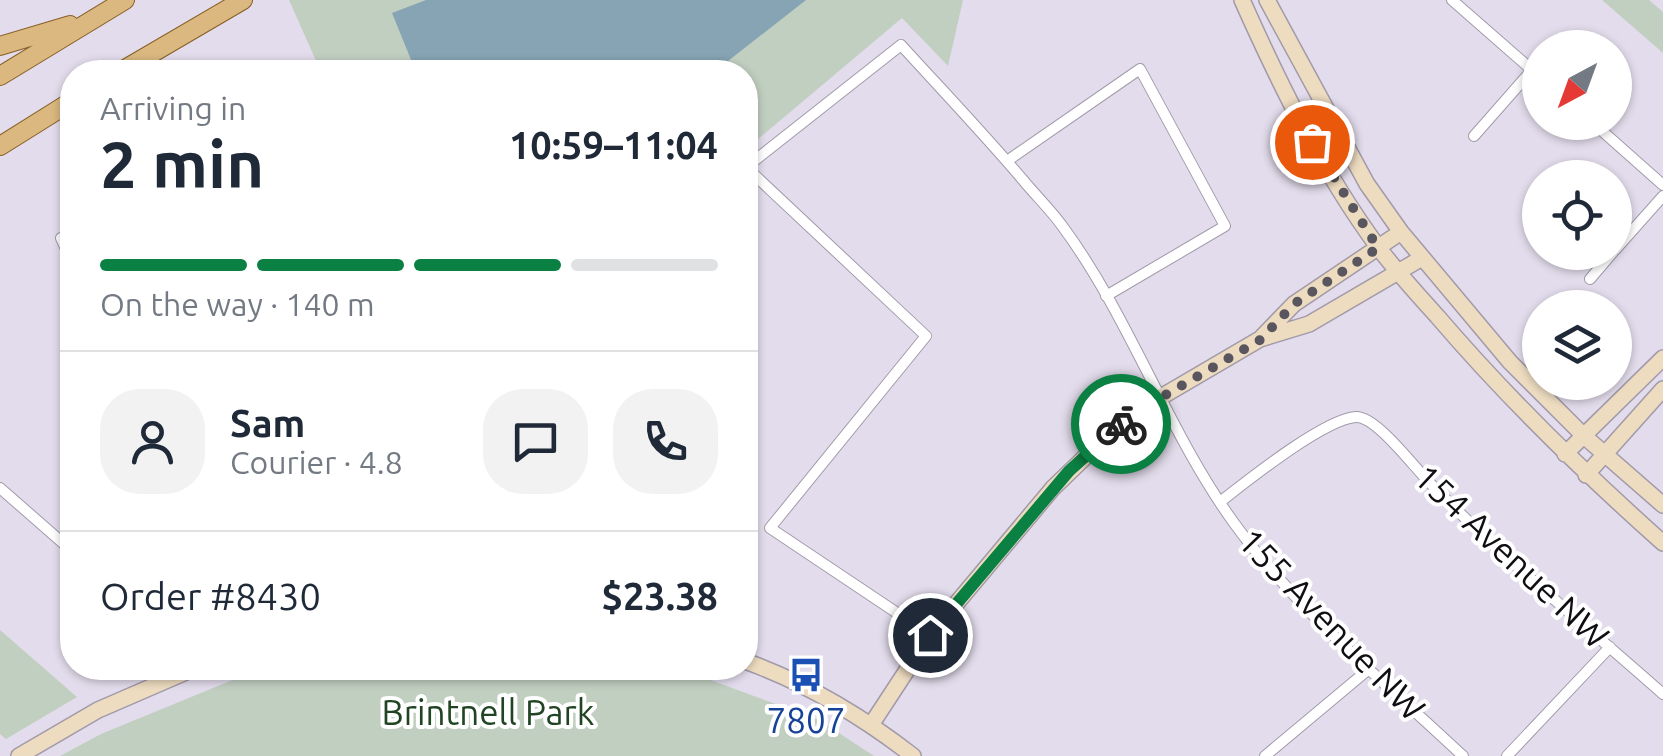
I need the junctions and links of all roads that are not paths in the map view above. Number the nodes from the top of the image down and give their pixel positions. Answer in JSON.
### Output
{"nodes":[{"id":1,"x":124,"y":0,"type":"edge"},
{"id":2,"x":243,"y":0,"type":"edge"},
{"id":3,"x":1242,"y":0,"type":"edge"},
{"id":4,"x":1267,"y":0,"type":"edge"},
{"id":5,"x":1452,"y":0,"type":"edge"},
{"id":6,"x":99,"y":15,"type":"junction"},
{"id":7,"x":0,"y":46,"type":"edge"},
{"id":8,"x":140,"y":60,"type":"edge"},
{"id":9,"x":1522,"y":61,"type":"edge"},
{"id":10,"x":0,"y":76,"type":"edge"},
{"id":11,"x":1522,"y":87,"type":"edge"},
{"id":12,"x":60,"y":108,"type":"edge"},
{"id":13,"x":1474,"y":136,"type":"dead end"},
{"id":14,"x":1612,"y":140,"type":"edge"},
{"id":15,"x":0,"y":146,"type":"edge"},
{"id":16,"x":758,"y":157,"type":"edge"},
{"id":17,"x":1007,"y":161,"type":"junction"},
{"id":18,"x":758,"y":179,"type":"edge"},
{"id":19,"x":1663,"y":185,"type":"edge"},
{"id":20,"x":1663,"y":196,"type":"edge"},
{"id":21,"x":1632,"y":231,"type":"edge"},
{"id":22,"x":1400,"y":232,"type":"junction"},
{"id":23,"x":1378,"y":248,"type":"junction"},
{"id":24,"x":1422,"y":258,"type":"junction"},
{"id":25,"x":1597,"y":270,"type":"edge"},
{"id":26,"x":1398,"y":272,"type":"junction"},
{"id":27,"x":1590,"y":278,"type":"dead end"},
{"id":28,"x":1106,"y":296,"type":"junction"},
{"id":29,"x":1260,"y":340,"type":"junction"},
{"id":30,"x":1663,"y":358,"type":"edge"},
{"id":31,"x":1663,"y":389,"type":"edge"},
{"id":32,"x":1162,"y":397,"type":"junction"},
{"id":33,"x":1584,"y":436,"type":"junction"},
{"id":34,"x":1565,"y":454,"type":"junction"},
{"id":35,"x":1605,"y":454,"type":"junction"},
{"id":36,"x":1586,"y":475,"type":"junction"},
{"id":37,"x":0,"y":488,"type":"edge"},
{"id":38,"x":1220,"y":502,"type":"junction"},
{"id":39,"x":1663,"y":505,"type":"edge"},
{"id":40,"x":60,"y":540,"type":"edge"},
{"id":41,"x":1663,"y":543,"type":"edge"},
{"id":42,"x":930,"y":635,"type":"junction"},
{"id":43,"x":1610,"y":647,"type":"junction"},
{"id":44,"x":758,"y":668,"type":"edge"},
{"id":45,"x":1369,"y":668,"type":"junction"},
{"id":46,"x":161,"y":680,"type":"edge"},
{"id":47,"x":1663,"y":694,"type":"edge"},
{"id":48,"x":871,"y":725,"type":"junction"},
{"id":49,"x":19,"y":756,"type":"edge"},
{"id":50,"x":913,"y":756,"type":"edge"},
{"id":51,"x":1266,"y":756,"type":"edge"},
{"id":52,"x":1463,"y":756,"type":"edge"},
{"id":53,"x":1508,"y":756,"type":"edge"}],
"edges":[{"from":1,"to":6,"type":"main road"},
{"from":2,"to":8,"type":"main road"},
{"from":3,"to":23,"type":"street"},
{"from":4,"to":22,"type":"street"},
{"from":5,"to":9,"type":"street"},
{"from":6,"to":7,"type":"main road"},
{"from":6,"to":10,"type":"main road"},
{"from":11,"to":13,"type":"street"},
{"from":12,"to":15,"type":"main road"},
{"from":14,"to":19,"type":"street"},
{"from":16,"to":17,"type":"street","name":"155 Avenue NW"},
{"from":17,"to":28,"type":"street","name":"155 Avenue NW"},
{"from":17,"to":28,"type":"street"},
{"from":18,"to":42,"type":"street"},
{"from":20,"to":21,"type":"street"},
{"from":22,"to":23,"type":"street"},
{"from":22,"to":24,"type":"street"},
{"from":23,"to":26,"type":"street"},
{"from":23,"to":29,"type":"street"},
{"from":24,"to":26,"type":"street"},
{"from":24,"to":33,"type":"street"},
{"from":25,"to":27,"type":"street"},
{"from":26,"to":29,"type":"street"},
{"from":26,"to":34,"type":"street"},
{"from":28,"to":32,"type":"street","name":"155 Avenue NW"},
{"from":29,"to":32,"type":"street"},
{"from":30,"to":33,"type":"street"},
{"from":31,"to":35,"type":"street"},
{"from":32,"to":38,"type":"street","name":"155 Avenue NW"},
{"from":32,"to":42,"type":"street"},
{"from":33,"to":34,"type":"street"},
{"from":33,"to":35,"type":"street"},
{"from":34,"to":36,"type":"street"},
{"from":35,"to":36,"type":"street"},
{"from":35,"to":39,"type":"street"},
{"from":36,"to":41,"type":"street"},
{"from":37,"to":40,"type":"street"},
{"from":38,"to":43,"type":"street","name":"154 Avenue NW"},
{"from":38,"to":45,"type":"street","name":"155 Avenue NW"},
{"from":42,"to":48,"type":"street"},
{"from":43,"to":47,"type":"street","name":"154 Avenue NW"},
{"from":43,"to":53,"type":"street"},
{"from":44,"to":48,"type":"street"},
{"from":45,"to":51,"type":"street"},
{"from":45,"to":52,"type":"street","name":"155 Avenue NW"},
{"from":46,"to":49,"type":"street"},
{"from":48,"to":50,"type":"street"}]}
